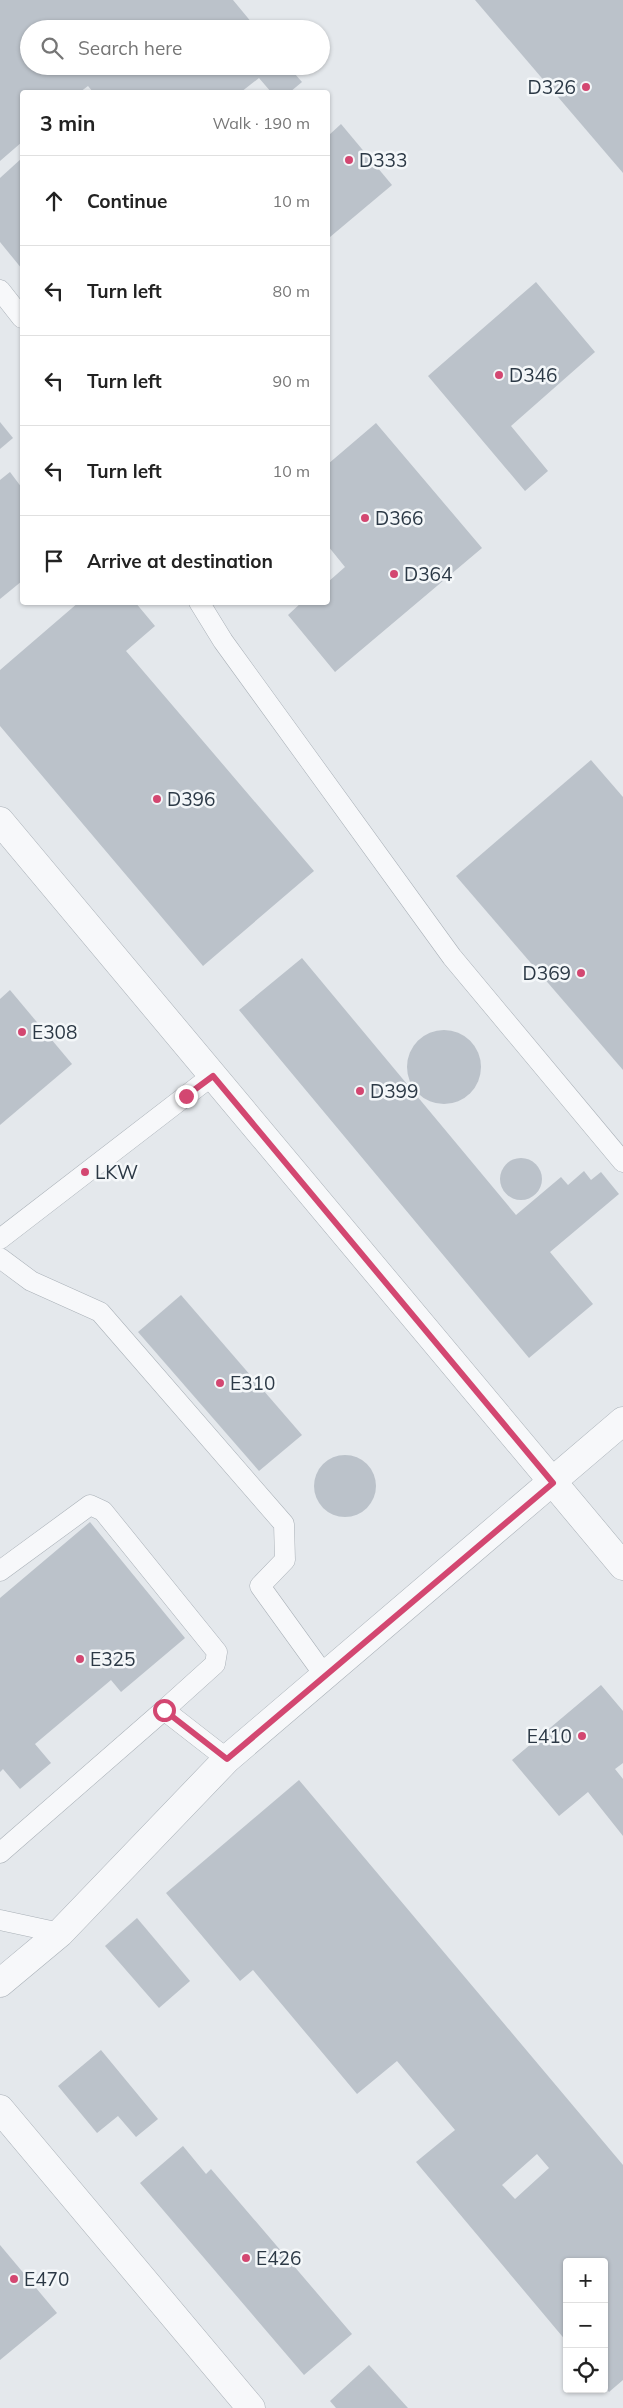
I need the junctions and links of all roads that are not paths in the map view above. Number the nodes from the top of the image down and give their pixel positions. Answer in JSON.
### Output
{"nodes":[{"id":1,"x":0,"y":290,"type":"edge"},
{"id":2,"x":20,"y":315,"type":"edge"},
{"id":3,"x":201,"y":605,"type":"edge"},
{"id":4,"x":0,"y":820,"type":"edge"},
{"id":5,"x":213,"y":1076,"type":"junction"},
{"id":6,"x":623,"y":1162,"type":"edge"},
{"id":7,"x":0,"y":1239,"type":"edge"},
{"id":8,"x":0,"y":1258,"type":"edge"},
{"id":9,"x":623,"y":1421,"type":"edge"},
{"id":10,"x":553,"y":1483,"type":"junction"},
{"id":11,"x":623,"y":1566,"type":"edge"},
{"id":12,"x":0,"y":1571,"type":"edge"},
{"id":13,"x":325,"y":1676,"type":"junction"},
{"id":14,"x":164,"y":1710,"type":"junction"},
{"id":15,"x":227,"y":1759,"type":"junction"},
{"id":16,"x":0,"y":1854,"type":"edge"},
{"id":17,"x":0,"y":1920,"type":"edge"},
{"id":18,"x":60,"y":1933,"type":"junction"},
{"id":19,"x":0,"y":1983,"type":"edge"},
{"id":20,"x":0,"y":2110,"type":"edge"},
{"id":21,"x":251,"y":2408,"type":"edge"}],
"edges":[{"from":1,"to":2,"type":"lane"},
{"from":3,"to":6,"type":"lane"},
{"from":4,"to":5,"type":"street"},
{"from":5,"to":7,"type":"lane"},
{"from":5,"to":10,"type":"street"},
{"from":8,"to":13,"type":"lane"},
{"from":9,"to":10,"type":"street"},
{"from":10,"to":11,"type":"street"},
{"from":10,"to":13,"type":"street"},
{"from":12,"to":14,"type":"lane"},
{"from":13,"to":15,"type":"street"},
{"from":14,"to":15,"type":"lane"},
{"from":14,"to":16,"type":"lane"},
{"from":15,"to":18,"type":"street"},
{"from":17,"to":18,"type":"lane"},
{"from":18,"to":19,"type":"street"},
{"from":20,"to":21,"type":"street"}]}
